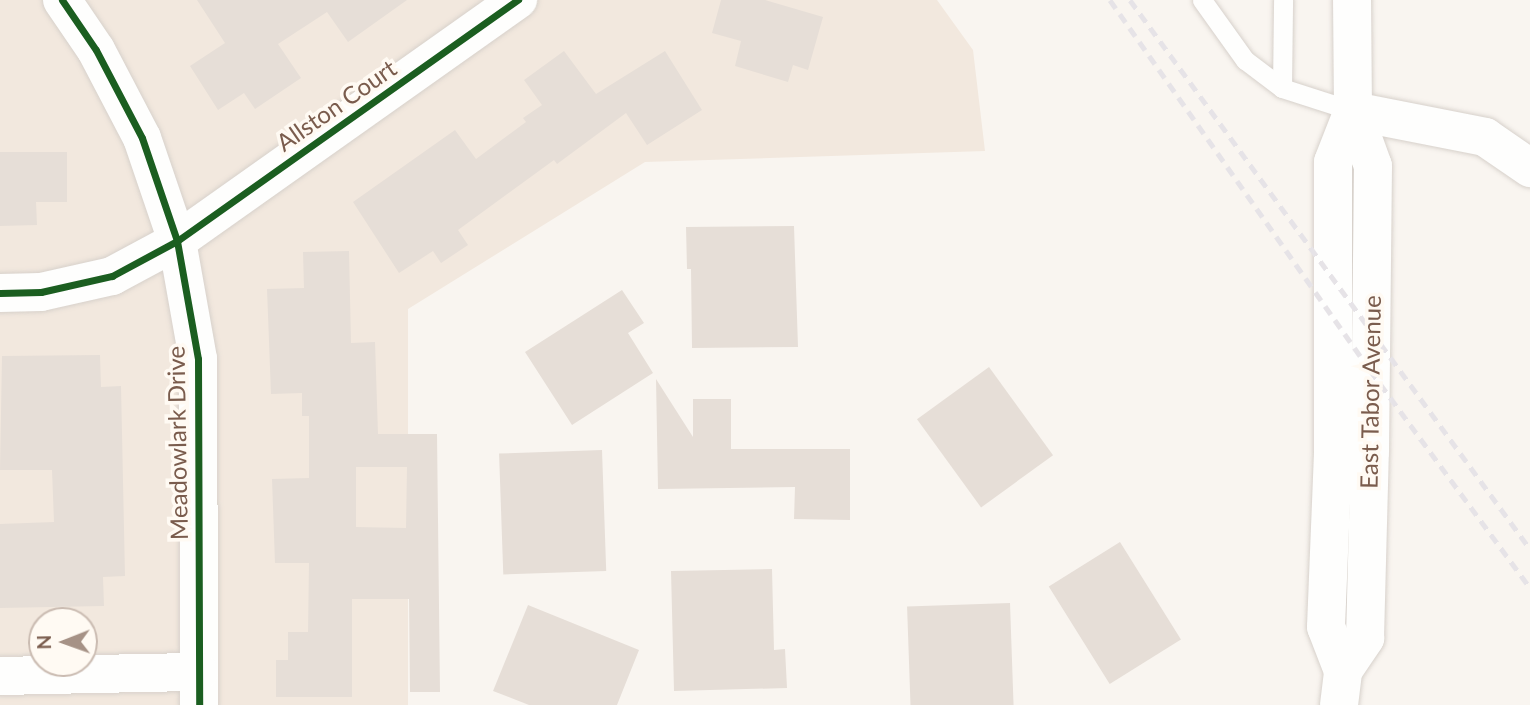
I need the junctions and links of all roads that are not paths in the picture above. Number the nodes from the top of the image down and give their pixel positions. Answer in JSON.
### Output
{"nodes":[{"id":1,"x":62,"y":0,"type":"edge"},
{"id":2,"x":518,"y":0,"type":"edge"},
{"id":3,"x":1202,"y":0,"type":"edge"},
{"id":4,"x":1283,"y":0,"type":"edge"},
{"id":5,"x":1352,"y":0,"type":"edge"},
{"id":6,"x":1282,"y":88,"type":"junction"},
{"id":7,"x":1353,"y":111,"type":"junction"},
{"id":8,"x":1530,"y":168,"type":"edge"},
{"id":9,"x":177,"y":241,"type":"junction"},
{"id":10,"x":0,"y":293,"type":"edge"},
{"id":11,"x":0,"y":676,"type":"edge"},
{"id":12,"x":199,"y":688,"type":"edge"},
{"id":13,"x":1341,"y":688,"type":"edge"}],
"edges":[{"from":1,"to":9,"type":"street","name":"Meadowlark Drive"},
{"from":2,"to":9,"type":"street","name":"Allston Court"},
{"from":3,"to":6,"type":"lane"},
{"from":4,"to":6,"type":"lane"},
{"from":5,"to":7,"type":"street","name":"East Tabor Avenue"},
{"from":6,"to":7,"type":"lane"},
{"from":7,"to":8,"type":"street"},
{"from":7,"to":13,"type":"street","name":"East Tabor Avenue"},
{"from":9,"to":10,"type":"street","name":"Allston Court"},
{"from":9,"to":12,"type":"street","name":"Meadowlark Drive"},
{"from":11,"to":12,"type":"street"}]}
